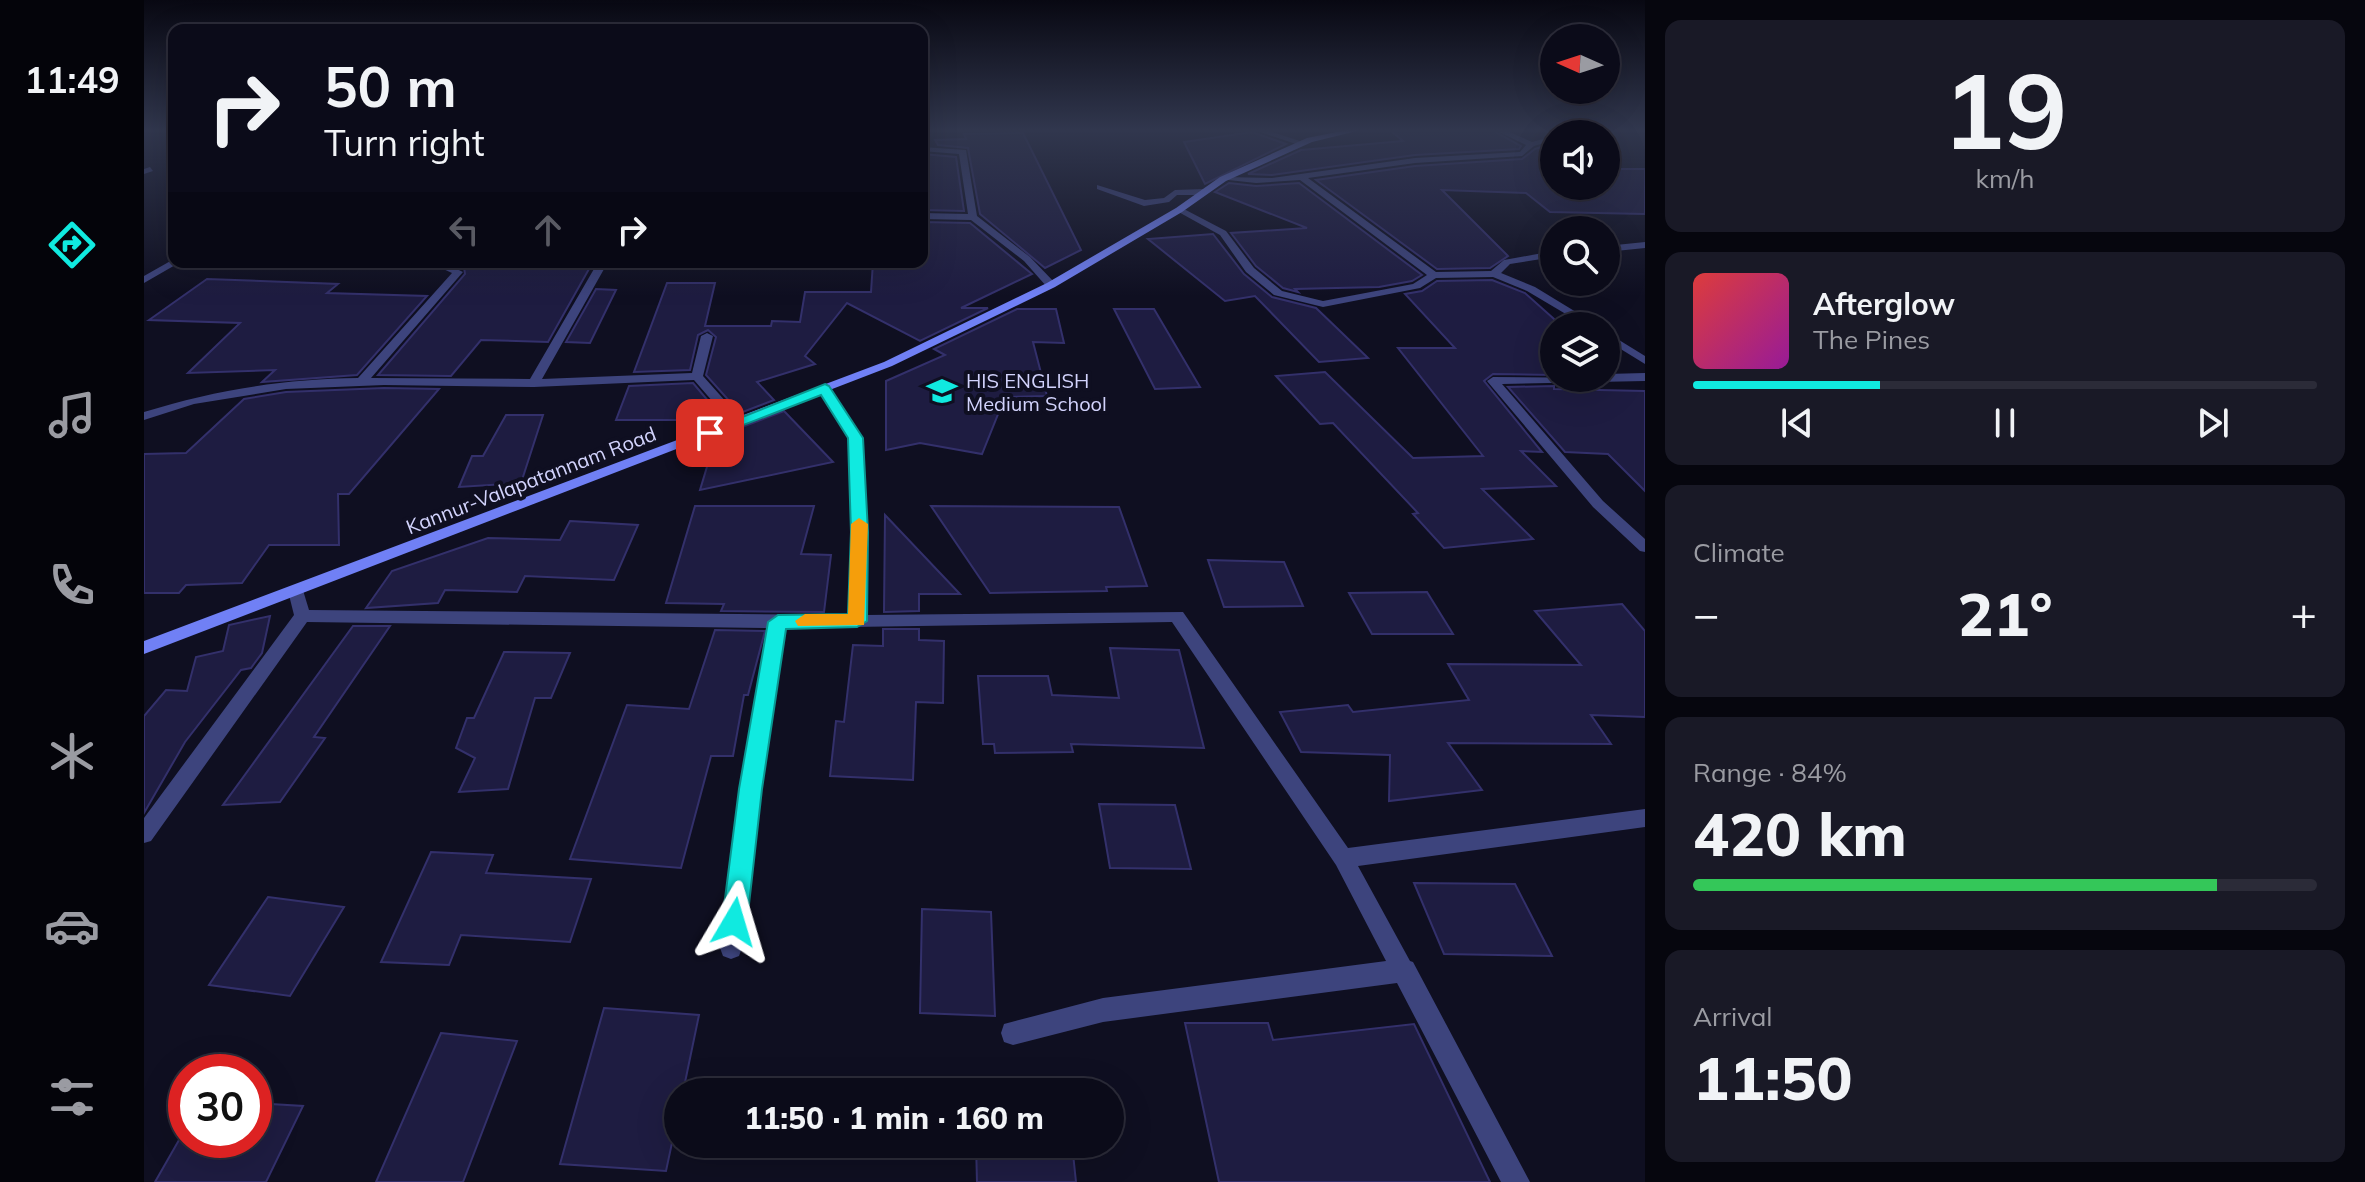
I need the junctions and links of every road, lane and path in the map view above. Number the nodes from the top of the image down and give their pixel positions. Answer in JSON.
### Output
{"nodes":[{"id":1,"x":968,"y":185,"type":"edge"},
{"id":2,"x":1214,"y":185,"type":"edge"},
{"id":3,"x":1312,"y":185,"type":"edge"},
{"id":4,"x":1100,"y":187,"type":"dead end"},
{"id":5,"x":1205,"y":192,"type":"junction"},
{"id":6,"x":1179,"y":210,"type":"junction"},
{"id":7,"x":928,"y":216,"type":"edge"},
{"id":8,"x":973,"y":217,"type":"junction"},
{"id":9,"x":1645,"y":245,"type":"edge"},
{"id":10,"x":1620,"y":248,"type":"edge"},
{"id":11,"x":1540,"y":256,"type":"edge"},
{"id":12,"x":168,"y":266,"type":"edge"},
{"id":13,"x":448,"y":268,"type":"edge"},
{"id":14,"x":600,"y":268,"type":"edge"},
{"id":15,"x":1494,"y":274,"type":"junction"},
{"id":16,"x":1434,"y":275,"type":"junction"},
{"id":17,"x":144,"y":280,"type":"edge"},
{"id":18,"x":1051,"y":285,"type":"junction"},
{"id":19,"x":1570,"y":312,"type":"edge"},
{"id":20,"x":707,"y":336,"type":"dead end"},
{"id":21,"x":1620,"y":344,"type":"edge"},
{"id":22,"x":1645,"y":361,"type":"edge"},
{"id":23,"x":697,"y":376,"type":"junction"},
{"id":24,"x":1645,"y":377,"type":"edge"},
{"id":25,"x":362,"y":381,"type":"junction"},
{"id":26,"x":534,"y":383,"type":"junction"},
{"id":27,"x":825,"y":389,"type":"junction"},
{"id":28,"x":144,"y":416,"type":"edge"},
{"id":29,"x":738,"y":422,"type":"junction"},
{"id":30,"x":1645,"y":547,"type":"edge"},
{"id":31,"x":296,"y":591,"type":"junction"},
{"id":32,"x":302,"y":616,"type":"junction"},
{"id":33,"x":857,"y":621,"type":"junction"},
{"id":34,"x":778,"y":622,"type":"junction"},
{"id":35,"x":144,"y":648,"type":"edge"},
{"id":36,"x":1645,"y":818,"type":"edge"},
{"id":37,"x":144,"y":834,"type":"edge"},
{"id":38,"x":1343,"y":858,"type":"junction"},
{"id":39,"x":731,"y":948,"type":"dead end"},
{"id":40,"x":1405,"y":970,"type":"junction"},
{"id":41,"x":1013,"y":1033,"type":"dead end"},
{"id":42,"x":1516,"y":1182,"type":"edge"}],
"edges":[{"from":1,"to":8,"type":"street"},
{"from":2,"to":5,"type":"main road","name":"Kannur-Valapatannam Road"},
{"from":3,"to":16,"type":"street"},
{"from":4,"to":5,"type":"street"},
{"from":5,"to":6,"type":"main road","name":"Kannur-Valapatannam Road"},
{"from":6,"to":16,"type":"street"},
{"from":6,"to":18,"type":"main road","name":"Kannur-Valapatannam Road"},
{"from":7,"to":8,"type":"street"},
{"from":8,"to":18,"type":"street"},
{"from":9,"to":10,"type":"street"},
{"from":11,"to":15,"type":"street"},
{"from":12,"to":17,"type":"street"},
{"from":13,"to":25,"type":"street"},
{"from":14,"to":26,"type":"street"},
{"from":15,"to":16,"type":"street"},
{"from":15,"to":19,"type":"street"},
{"from":18,"to":27,"type":"main road","name":"Kannur-Valapatannam Road"},
{"from":20,"to":23,"type":"street"},
{"from":21,"to":22,"type":"street"},
{"from":23,"to":26,"type":"street"},
{"from":23,"to":29,"type":"street"},
{"from":24,"to":30,"type":"street"},
{"from":25,"to":26,"type":"street"},
{"from":25,"to":28,"type":"street"},
{"from":27,"to":29,"type":"main road","name":"Kannur-Valapatannam Road"},
{"from":27,"to":33,"type":"street"},
{"from":29,"to":31,"type":"main road","name":"Kannur-Valapatannam Road"},
{"from":31,"to":32,"type":"street"},
{"from":31,"to":35,"type":"main road","name":"Kannur-Valapatannam Road"},
{"from":32,"to":34,"type":"street"},
{"from":32,"to":37,"type":"street"},
{"from":33,"to":34,"type":"street"},
{"from":33,"to":38,"type":"street"},
{"from":34,"to":39,"type":"street"},
{"from":36,"to":38,"type":"street"},
{"from":38,"to":40,"type":"street"},
{"from":40,"to":41,"type":"street"},
{"from":40,"to":42,"type":"street"}]}
